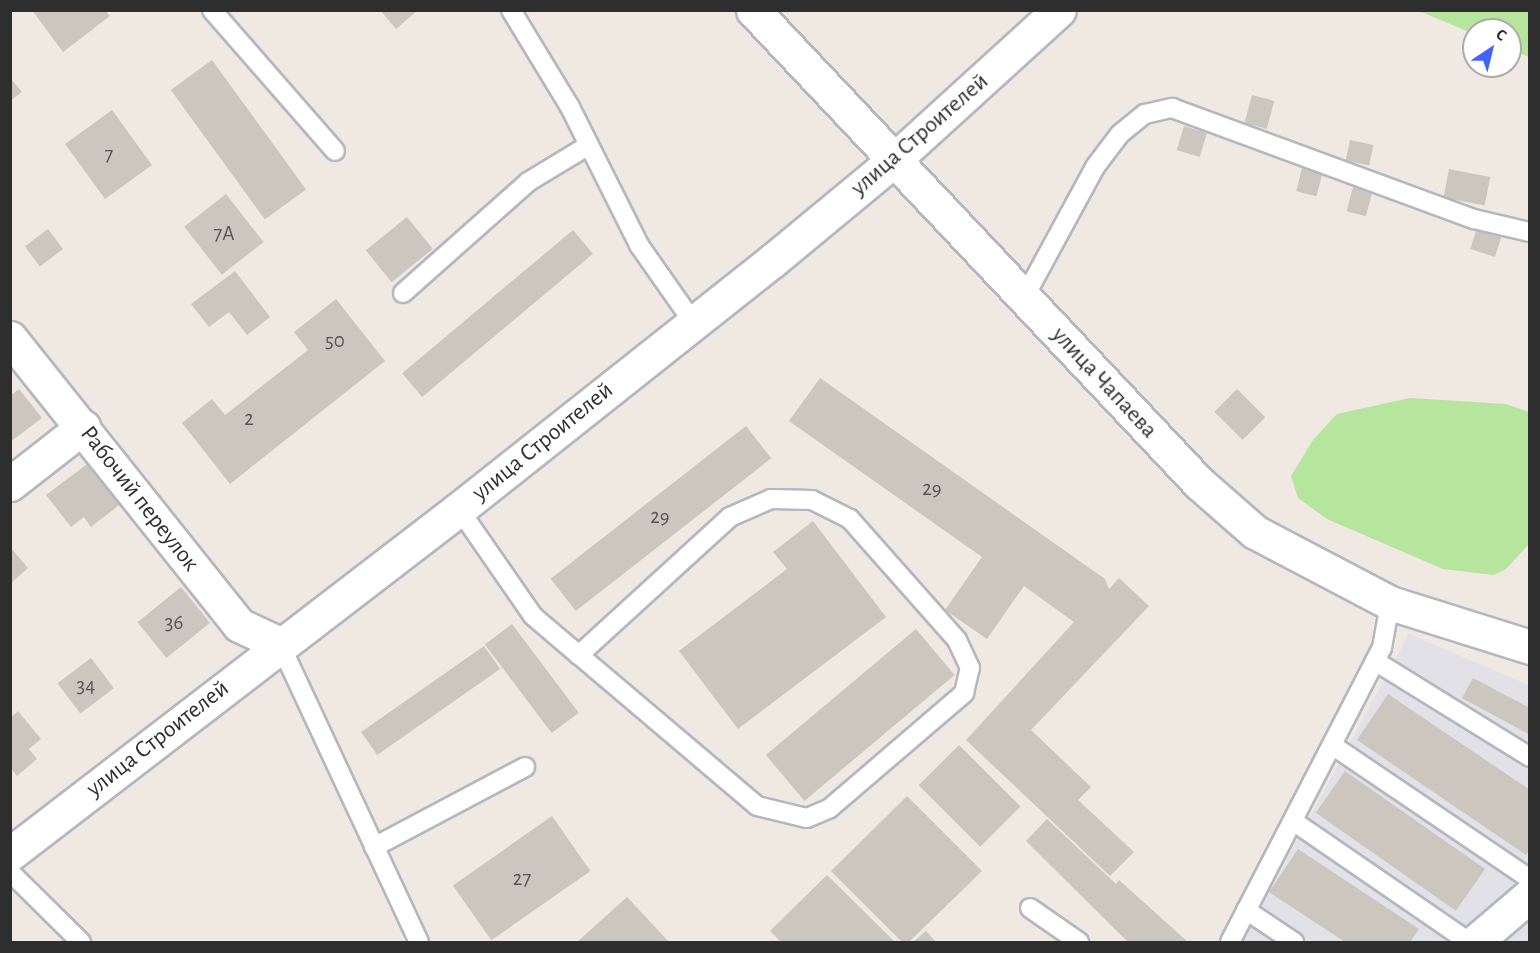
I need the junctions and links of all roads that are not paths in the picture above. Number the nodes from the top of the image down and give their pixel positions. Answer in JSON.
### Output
{"nodes":[{"id":1,"x":212,"y":10,"type":"edge"},
{"id":2,"x":511,"y":10,"type":"edge"},
{"id":3,"x":753,"y":10,"type":"edge"},
{"id":4,"x":1059,"y":10,"type":"edge"},
{"id":5,"x":589,"y":145,"type":"junction"},
{"id":6,"x":335,"y":151,"type":"dead end"},
{"id":7,"x":893,"y":161,"type":"junction"},
{"id":8,"x":1530,"y":232,"type":"edge"},
{"id":9,"x":403,"y":293,"type":"dead end"},
{"id":10,"x":1024,"y":298,"type":"junction"},
{"id":11,"x":693,"y":322,"type":"junction"},
{"id":12,"x":10,"y":338,"type":"edge"},
{"id":13,"x":83,"y":428,"type":"junction"},
{"id":14,"x":10,"y":484,"type":"edge"},
{"id":15,"x":459,"y":509,"type":"junction"},
{"id":16,"x":1390,"y":603,"type":"junction"},
{"id":17,"x":279,"y":644,"type":"junction"},
{"id":18,"x":1530,"y":647,"type":"edge"},
{"id":19,"x":579,"y":655,"type":"junction"},
{"id":20,"x":1375,"y":661,"type":"junction"},
{"id":21,"x":1332,"y":745,"type":"junction"},
{"id":22,"x":1530,"y":757,"type":"edge"},
{"id":23,"x":525,"y":767,"type":"dead end"},
{"id":24,"x":1293,"y":820,"type":"junction"},
{"id":25,"x":374,"y":847,"type":"junction"},
{"id":26,"x":10,"y":854,"type":"edge"},
{"id":27,"x":10,"y":872,"type":"edge"},
{"id":28,"x":1530,"y":879,"type":"edge"},
{"id":29,"x":1530,"y":895,"type":"edge"},
{"id":30,"x":1030,"y":908,"type":"dead end"},
{"id":31,"x":1246,"y":910,"type":"junction"},
{"id":32,"x":81,"y":942,"type":"edge"},
{"id":33,"x":418,"y":942,"type":"edge"},
{"id":34,"x":1078,"y":942,"type":"edge"},
{"id":35,"x":1230,"y":942,"type":"edge"},
{"id":36,"x":1294,"y":942,"type":"edge"},
{"id":37,"x":1469,"y":942,"type":"edge"},
{"id":38,"x":1475,"y":942,"type":"edge"}],
"edges":[{"from":1,"to":6,"type":"lane"},
{"from":2,"to":5,"type":"lane"},
{"from":3,"to":7,"type":"street","name":"улица Чапаева"},
{"from":4,"to":7,"type":"street","name":"улица Строителей"},
{"from":5,"to":9,"type":"lane"},
{"from":5,"to":11,"type":"lane"},
{"from":7,"to":10,"type":"street","name":"улица Чапаева"},
{"from":7,"to":11,"type":"street","name":"улица Строителей"},
{"from":8,"to":10,"type":"lane"},
{"from":10,"to":16,"type":"street","name":"улица Чапаева"},
{"from":11,"to":15,"type":"street","name":"улица Строителей"},
{"from":12,"to":13,"type":"street","name":"Рабочий переулок"},
{"from":13,"to":14,"type":"street"},
{"from":13,"to":17,"type":"street","name":"Рабочий переулок"},
{"from":15,"to":17,"type":"street","name":"улица Строителей"},
{"from":15,"to":19,"type":"lane"},
{"from":16,"to":18,"type":"street","name":"улица Чапаева"},
{"from":16,"to":20,"type":"lane"},
{"from":17,"to":25,"type":"lane"},
{"from":17,"to":26,"type":"street","name":"улица Строителей"},
{"from":19,"to":19,"type":"lane"},
{"from":20,"to":21,"type":"lane"},
{"from":20,"to":22,"type":"lane"},
{"from":21,"to":24,"type":"lane"},
{"from":21,"to":28,"type":"lane"},
{"from":23,"to":25,"type":"lane"},
{"from":24,"to":31,"type":"lane"},
{"from":24,"to":37,"type":"lane"},
{"from":25,"to":33,"type":"lane"},
{"from":27,"to":32,"type":"lane"},
{"from":29,"to":38,"type":"street"},
{"from":30,"to":34,"type":"lane"},
{"from":31,"to":35,"type":"lane"},
{"from":31,"to":36,"type":"lane"}]}
